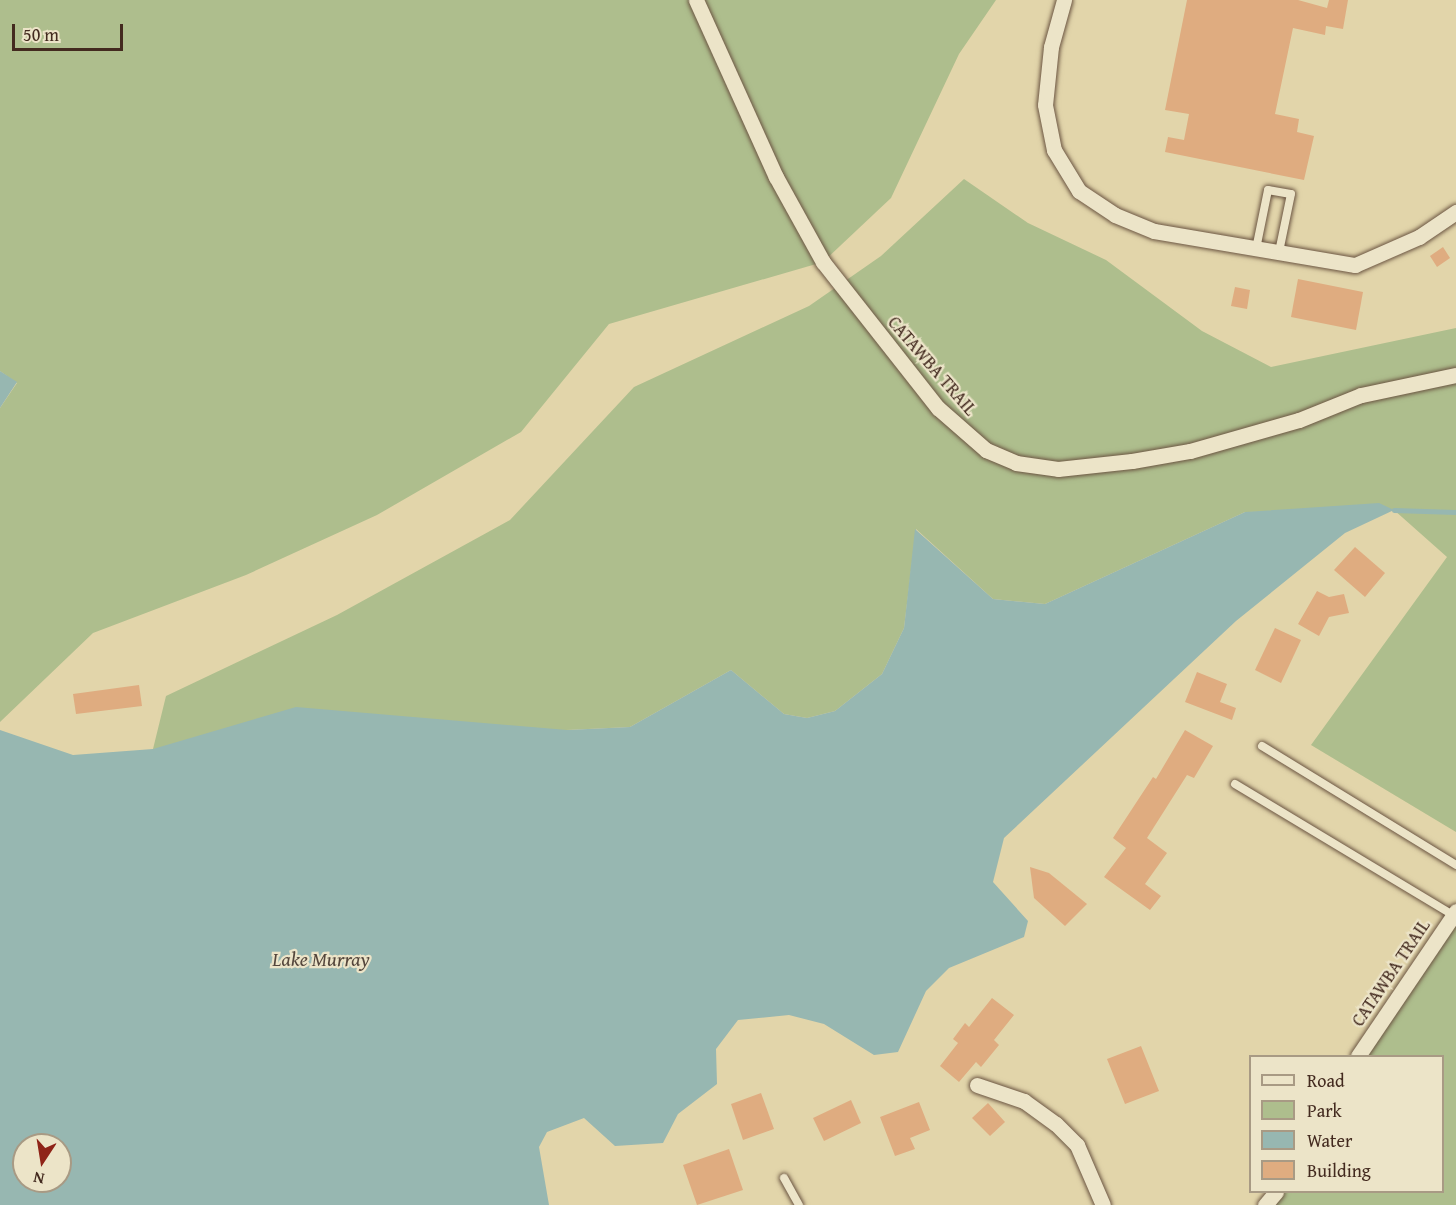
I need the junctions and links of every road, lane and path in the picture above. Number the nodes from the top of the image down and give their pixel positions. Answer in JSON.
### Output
{"nodes":[{"id":1,"x":696,"y":0,"type":"edge"},
{"id":2,"x":1064,"y":0,"type":"edge"},
{"id":3,"x":1456,"y":212,"type":"edge"},
{"id":4,"x":1256,"y":249,"type":"junction"},
{"id":5,"x":1279,"y":252,"type":"junction"},
{"id":6,"x":1456,"y":375,"type":"edge"},
{"id":7,"x":1262,"y":746,"type":"dead end"},
{"id":8,"x":1235,"y":784,"type":"dead end"},
{"id":9,"x":1456,"y":865,"type":"edge"},
{"id":10,"x":1455,"y":913,"type":"edge"},
{"id":11,"x":1359,"y":1055,"type":"edge"},
{"id":12,"x":978,"y":1085,"type":"dead end"},
{"id":13,"x":784,"y":1178,"type":"dead end"},
{"id":14,"x":1274,"y":1193,"type":"edge"},
{"id":15,"x":799,"y":1205,"type":"edge"},
{"id":16,"x":1103,"y":1205,"type":"edge"},
{"id":17,"x":1265,"y":1205,"type":"edge"}],
"edges":[{"from":1,"to":6,"type":"street","name":"CATAWBA TRAIL"},
{"from":2,"to":4,"type":"street"},
{"from":3,"to":5,"type":"street"},
{"from":4,"to":5,"type":"street"},
{"from":4,"to":5,"type":"lane"},
{"from":7,"to":9,"type":"lane"},
{"from":8,"to":10,"type":"lane"},
{"from":10,"to":11,"type":"street","name":"CATAWBA TRAIL"},
{"from":12,"to":16,"type":"street"},
{"from":13,"to":15,"type":"lane"},
{"from":14,"to":17,"type":"street"}]}
